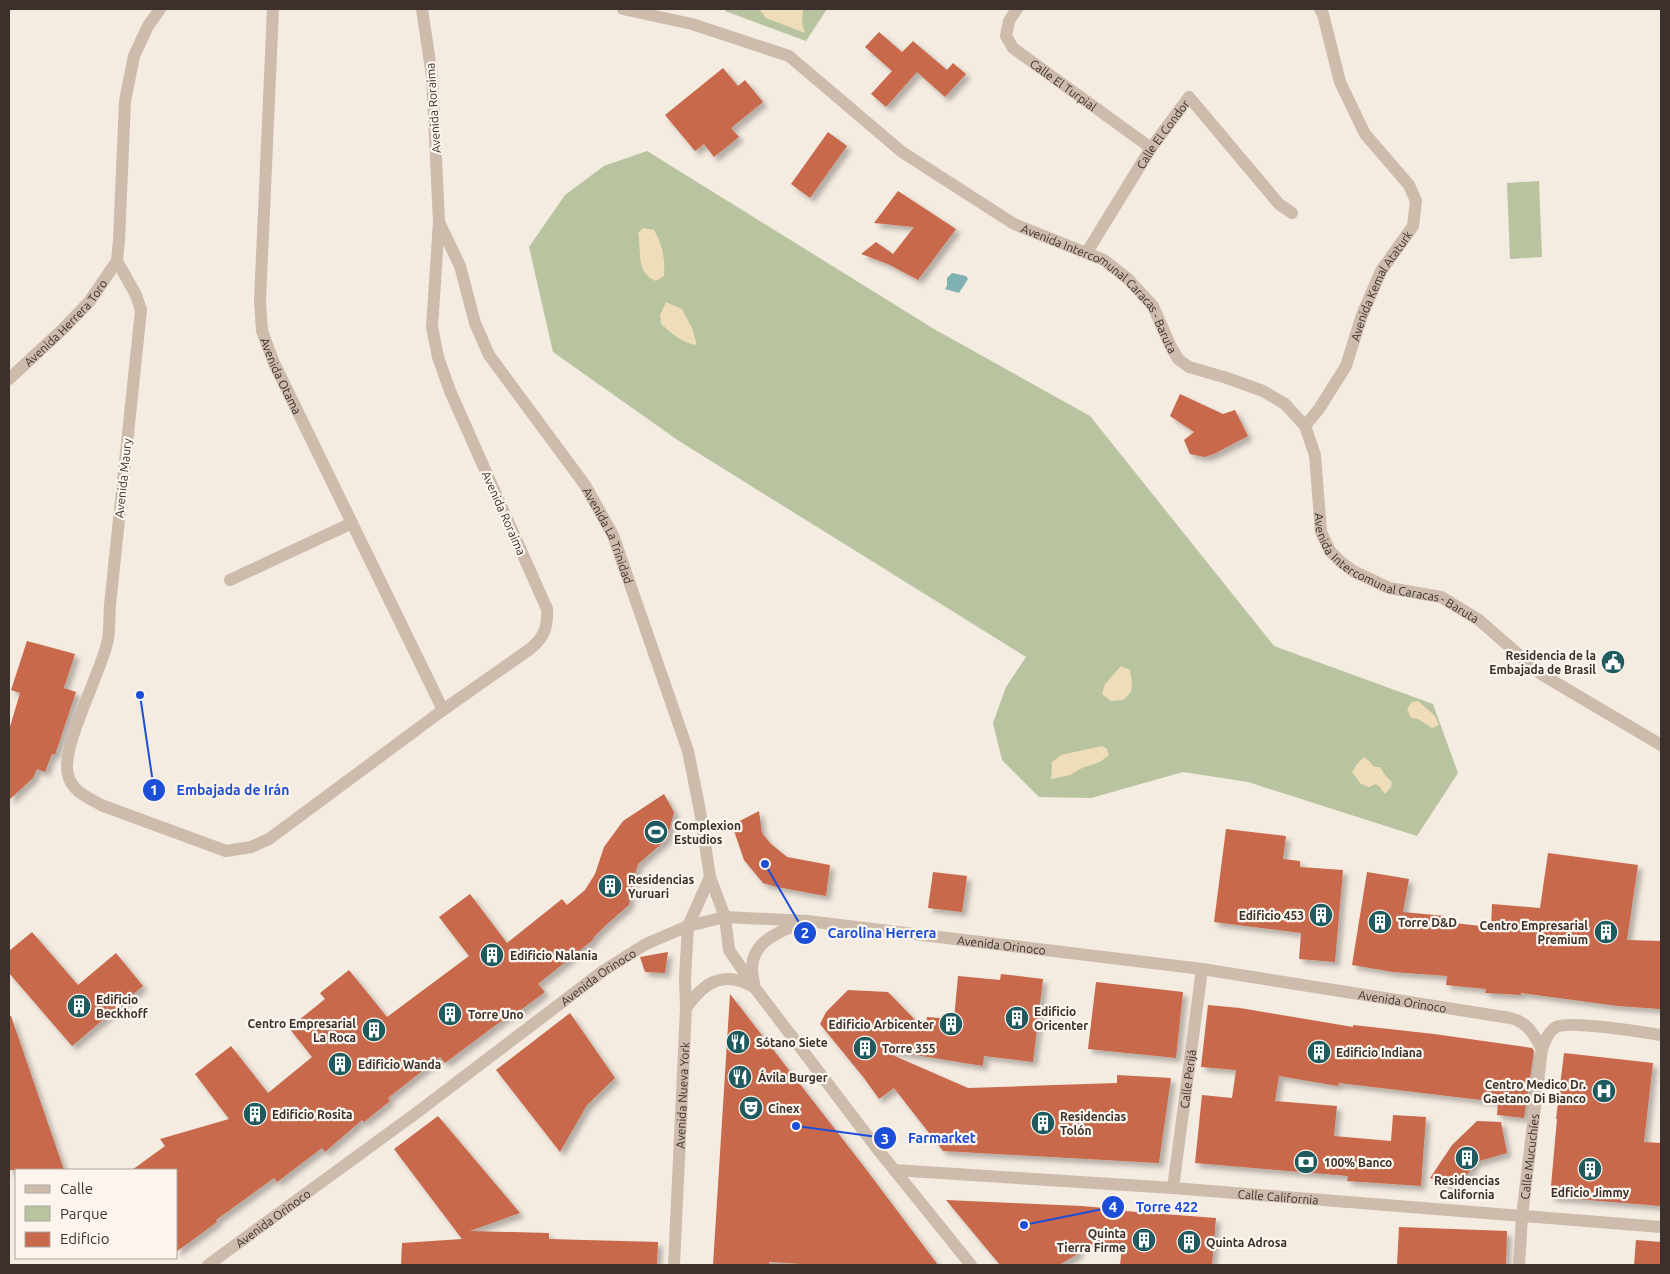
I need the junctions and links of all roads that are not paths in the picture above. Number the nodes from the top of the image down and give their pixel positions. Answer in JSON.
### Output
{"nodes":[{"id":1,"x":160,"y":9,"type":"edge"},
{"id":2,"x":273,"y":9,"type":"edge"},
{"id":3,"x":422,"y":9,"type":"edge"},
{"id":4,"x":623,"y":9,"type":"edge"},
{"id":5,"x":1017,"y":9,"type":"edge"},
{"id":6,"x":1320,"y":9,"type":"edge"},
{"id":7,"x":1151,"y":148,"type":"junction"},
{"id":8,"x":1292,"y":213,"type":"dead end"},
{"id":9,"x":439,"y":222,"type":"junction"},
{"id":10,"x":1087,"y":252,"type":"junction"},
{"id":11,"x":116,"y":261,"type":"junction"},
{"id":12,"x":9,"y":379,"type":"edge"},
{"id":13,"x":1305,"y":426,"type":"junction"},
{"id":14,"x":352,"y":523,"type":"junction"},
{"id":15,"x":230,"y":580,"type":"dead end"},
{"id":16,"x":442,"y":710,"type":"junction"},
{"id":17,"x":1661,"y":745,"type":"edge"},
{"id":18,"x":226,"y":851,"type":"joint"},
{"id":19,"x":710,"y":877,"type":"junction"},
{"id":20,"x":725,"y":917,"type":"junction"},
{"id":21,"x":808,"y":921,"type":"junction"},
{"id":22,"x":688,"y":926,"type":"junction"},
{"id":23,"x":1202,"y":969,"type":"junction"},
{"id":24,"x":755,"y":988,"type":"junction"},
{"id":25,"x":686,"y":1008,"type":"junction"},
{"id":26,"x":1661,"y":1035,"type":"edge"},
{"id":27,"x":1542,"y":1049,"type":"junction"},
{"id":28,"x":894,"y":1170,"type":"junction"},
{"id":29,"x":1174,"y":1188,"type":"junction"},
{"id":30,"x":1522,"y":1216,"type":"junction"},
{"id":31,"x":1661,"y":1227,"type":"edge"},
{"id":32,"x":208,"y":1265,"type":"edge"},
{"id":33,"x":674,"y":1265,"type":"edge"},
{"id":34,"x":971,"y":1265,"type":"edge"},
{"id":35,"x":1519,"y":1265,"type":"edge"}],
"edges":[{"from":1,"to":11,"type":"street"},
{"from":2,"to":14,"type":"street","name":"Avenida Otama"},
{"from":3,"to":9,"type":"street","name":"Avenida Roraima"},
{"from":4,"to":10,"type":"street","name":"Avenida Intercomunal Caracas - Baruta"},
{"from":5,"to":7,"type":"street","name":"Calle El Turpial"},
{"from":6,"to":13,"type":"street","name":"Avenida Kemal Ataturk"},
{"from":7,"to":8,"type":"street","name":"Calle El Condor"},
{"from":7,"to":10,"type":"street","name":"Calle El Condor"},
{"from":9,"to":16,"type":"street","name":"Avenida Roraima"},
{"from":9,"to":19,"type":"street","name":"Avenida La Trinidad"},
{"from":10,"to":13,"type":"street","name":"Avenida Intercomunal Caracas - Baruta"},
{"from":11,"to":12,"type":"street","name":"Avenida Herrera Toro"},
{"from":11,"to":18,"type":"street","name":"Avenida Maury"},
{"from":13,"to":17,"type":"street","name":"Avenida Intercomunal Caracas - Baruta"},
{"from":14,"to":15,"type":"street"},
{"from":14,"to":16,"type":"street","name":"Avenida Otama"},
{"from":16,"to":18,"type":"street","name":"Avenida Roraima"},
{"from":19,"to":20,"type":"street","name":"Avenida La Trinidad"},
{"from":19,"to":22,"type":"street"},
{"from":20,"to":21,"type":"street","name":"Avenida Orinoco"},
{"from":20,"to":22,"type":"street","name":"Avenida Orinoco"},
{"from":20,"to":24,"type":"street","name":"Avenida La Trinidad"},
{"from":21,"to":23,"type":"street","name":"Avenida Orinoco"},
{"from":21,"to":24,"type":"street"},
{"from":22,"to":25,"type":"street","name":"Avenida Nueva York"},
{"from":22,"to":32,"type":"street","name":"Avenida Orinoco"},
{"from":23,"to":27,"type":"street","name":"Avenida Orinoco"},
{"from":23,"to":29,"type":"street","name":"Calle Perijá"},
{"from":24,"to":25,"type":"street"},
{"from":24,"to":28,"type":"street","name":"Avenida La Trinidad"},
{"from":25,"to":33,"type":"street","name":"Avenida Nueva York"},
{"from":26,"to":27,"type":"street"},
{"from":27,"to":30,"type":"street","name":"Calle Mucuchíes"},
{"from":28,"to":29,"type":"street","name":"Calle California"},
{"from":28,"to":34,"type":"street","name":"Avenida La Trinidad"},
{"from":29,"to":30,"type":"street","name":"Calle California"},
{"from":30,"to":31,"type":"street","name":"Calle California"},
{"from":30,"to":35,"type":"street","name":"Calle Mucuchíes"}]}
